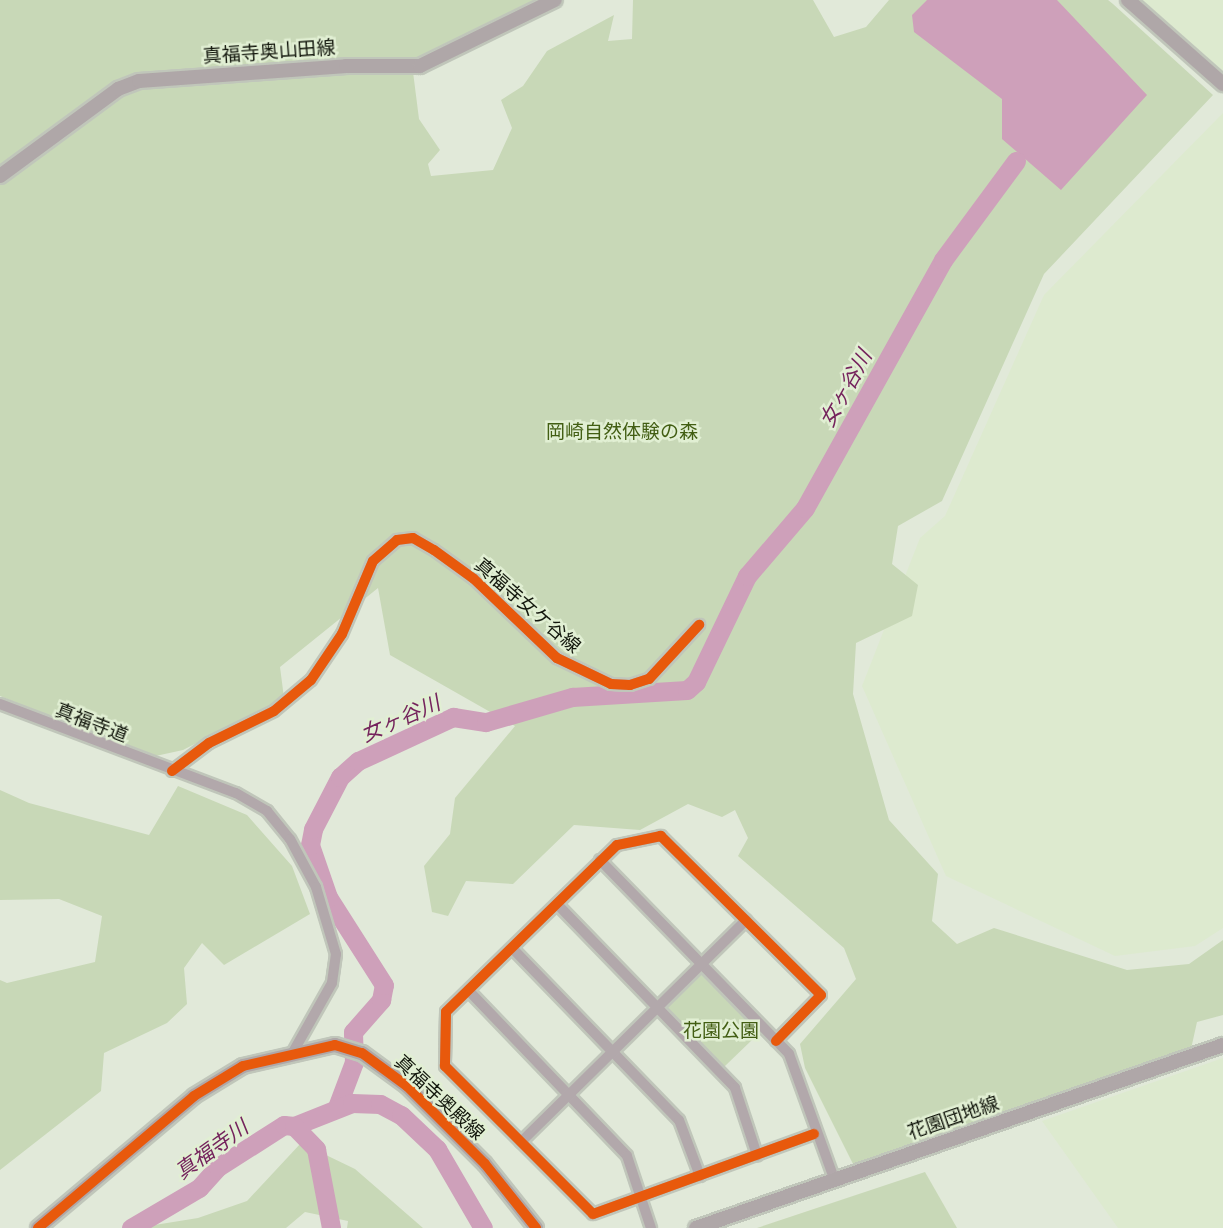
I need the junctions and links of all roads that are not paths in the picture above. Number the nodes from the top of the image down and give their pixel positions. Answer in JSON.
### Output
{"nodes":[{"id":1,"x":555,"y":0,"type":"edge"},
{"id":2,"x":1128,"y":0,"type":"edge"},
{"id":3,"x":1223,"y":84,"type":"edge"},
{"id":4,"x":0,"y":176,"type":"edge"},
{"id":5,"x":699,"y":625,"type":"dead end"},
{"id":6,"x":0,"y":704,"type":"edge"},
{"id":7,"x":172,"y":771,"type":"junction"},
{"id":8,"x":600,"y":860,"type":"junction"},
{"id":9,"x":557,"y":904,"type":"junction"},
{"id":10,"x":746,"y":920,"type":"junction"},
{"id":11,"x":513,"y":949,"type":"junction"},
{"id":12,"x":701,"y":964,"type":"junction"},
{"id":13,"x":469,"y":991,"type":"junction"},
{"id":14,"x":656,"y":1009,"type":"junction"},
{"id":15,"x":776,"y":1041,"type":"junction"},
{"id":16,"x":1223,"y":1045,"type":"edge"},
{"id":17,"x":613,"y":1051,"type":"junction"},
{"id":18,"x":292,"y":1054,"type":"junction"},
{"id":19,"x":569,"y":1095,"type":"junction"},
{"id":20,"x":814,"y":1134,"type":"junction"},
{"id":21,"x":521,"y":1142,"type":"junction"},
{"id":22,"x":757,"y":1155,"type":"junction"},
{"id":23,"x":700,"y":1176,"type":"junction"},
{"id":24,"x":834,"y":1178,"type":"junction"},
{"id":25,"x":640,"y":1198,"type":"junction"},
{"id":26,"x":37,"y":1228,"type":"edge"},
{"id":27,"x":536,"y":1228,"type":"edge"},
{"id":28,"x":650,"y":1228,"type":"edge"},
{"id":29,"x":696,"y":1228,"type":"edge"}],
"edges":[{"from":1,"to":4,"type":"street","name":"真福寺奥山田線"},
{"from":2,"to":3,"type":"street"},
{"from":5,"to":7,"type":"street","name":"真福寺女ケ谷線"},
{"from":6,"to":7,"type":"street","name":"真福寺道"},
{"from":7,"to":18,"type":"street","name":"真福寺道"},
{"from":8,"to":9,"type":"street"},
{"from":8,"to":10,"type":"street"},
{"from":8,"to":12,"type":"street"},
{"from":9,"to":11,"type":"street"},
{"from":9,"to":14,"type":"street"},
{"from":10,"to":12,"type":"street"},
{"from":10,"to":15,"type":"street"},
{"from":11,"to":13,"type":"street"},
{"from":11,"to":17,"type":"street"},
{"from":12,"to":14,"type":"street"},
{"from":12,"to":15,"type":"street"},
{"from":13,"to":19,"type":"street"},
{"from":13,"to":21,"type":"street"},
{"from":14,"to":17,"type":"street"},
{"from":14,"to":22,"type":"street"},
{"from":15,"to":20,"type":"street"},
{"from":16,"to":24,"type":"street","name":"花園団地線"},
{"from":17,"to":19,"type":"street"},
{"from":17,"to":23,"type":"street"},
{"from":18,"to":26,"type":"street","name":"真福寺奥殿線"},
{"from":18,"to":27,"type":"street","name":"真福寺奥殿線"},
{"from":19,"to":21,"type":"street"},
{"from":19,"to":25,"type":"street"},
{"from":20,"to":22,"type":"street"},
{"from":20,"to":24,"type":"street"},
{"from":21,"to":25,"type":"street"},
{"from":22,"to":23,"type":"street"},
{"from":23,"to":25,"type":"street"},
{"from":24,"to":29,"type":"street","name":"花園団地線"},
{"from":25,"to":28,"type":"street"}]}
